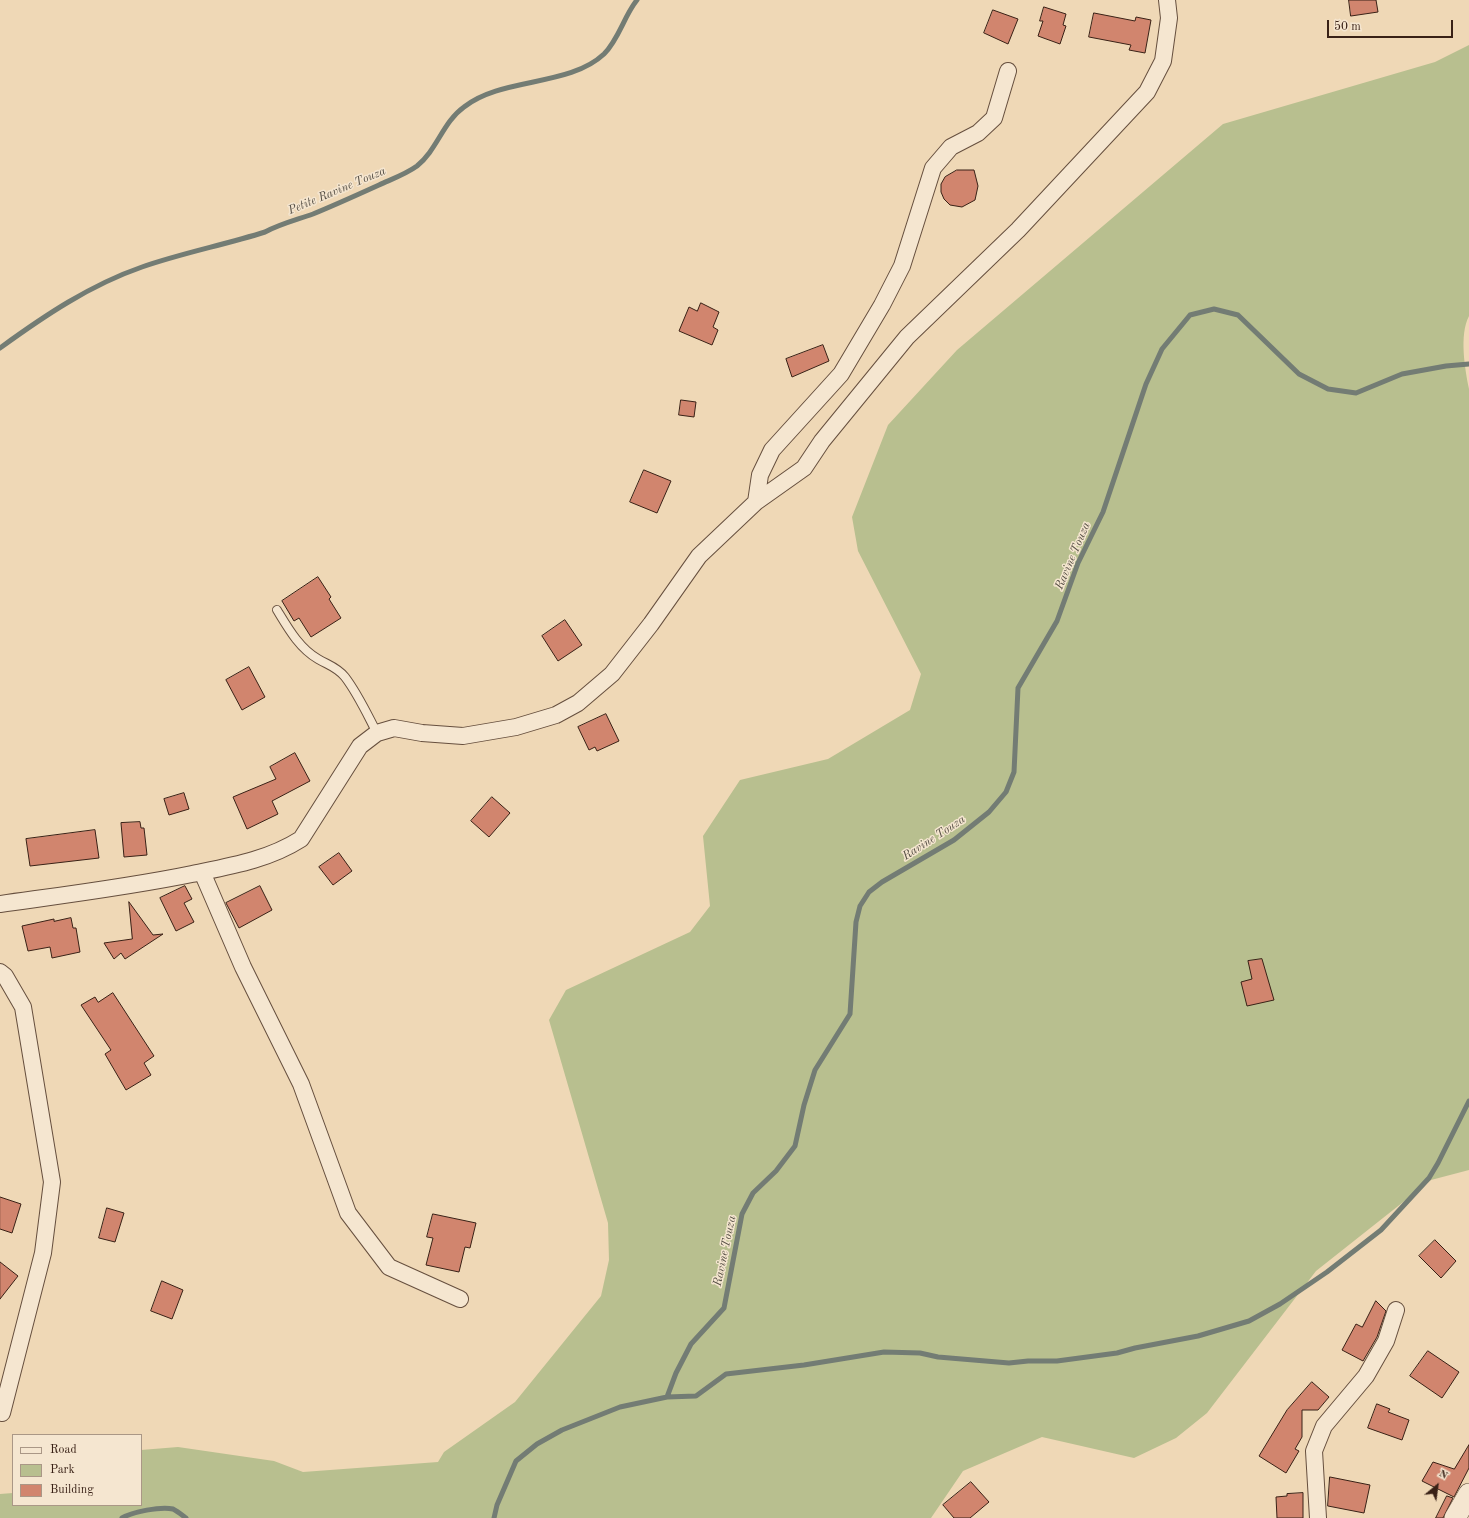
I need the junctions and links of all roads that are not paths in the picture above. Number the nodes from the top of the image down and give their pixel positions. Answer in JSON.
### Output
{"nodes":[{"id":1,"x":1167,"y":0,"type":"edge"},
{"id":2,"x":1008,"y":71,"type":"dead end"},
{"id":3,"x":756,"y":502,"type":"junction"},
{"id":4,"x":277,"y":610,"type":"dead end"},
{"id":5,"x":377,"y":733,"type":"junction"},
{"id":6,"x":202,"y":872,"type":"junction"},
{"id":7,"x":0,"y":904,"type":"edge"},
{"id":8,"x":0,"y":972,"type":"edge"},
{"id":9,"x":460,"y":1299,"type":"dead end"},
{"id":10,"x":1396,"y":1310,"type":"dead end"},
{"id":11,"x":2,"y":1413,"type":"dead end"},
{"id":12,"x":1469,"y":1494,"type":"edge"},
{"id":13,"x":1318,"y":1518,"type":"edge"},
{"id":14,"x":1455,"y":1518,"type":"edge"}],
"edges":[{"from":1,"to":3,"type":"street"},
{"from":2,"to":3,"type":"street"},
{"from":3,"to":5,"type":"street"},
{"from":4,"to":5,"type":"lane"},
{"from":5,"to":6,"type":"street"},
{"from":6,"to":7,"type":"street"},
{"from":6,"to":9,"type":"street"},
{"from":8,"to":11,"type":"street"},
{"from":10,"to":13,"type":"street"},
{"from":12,"to":14,"type":"street"}]}
